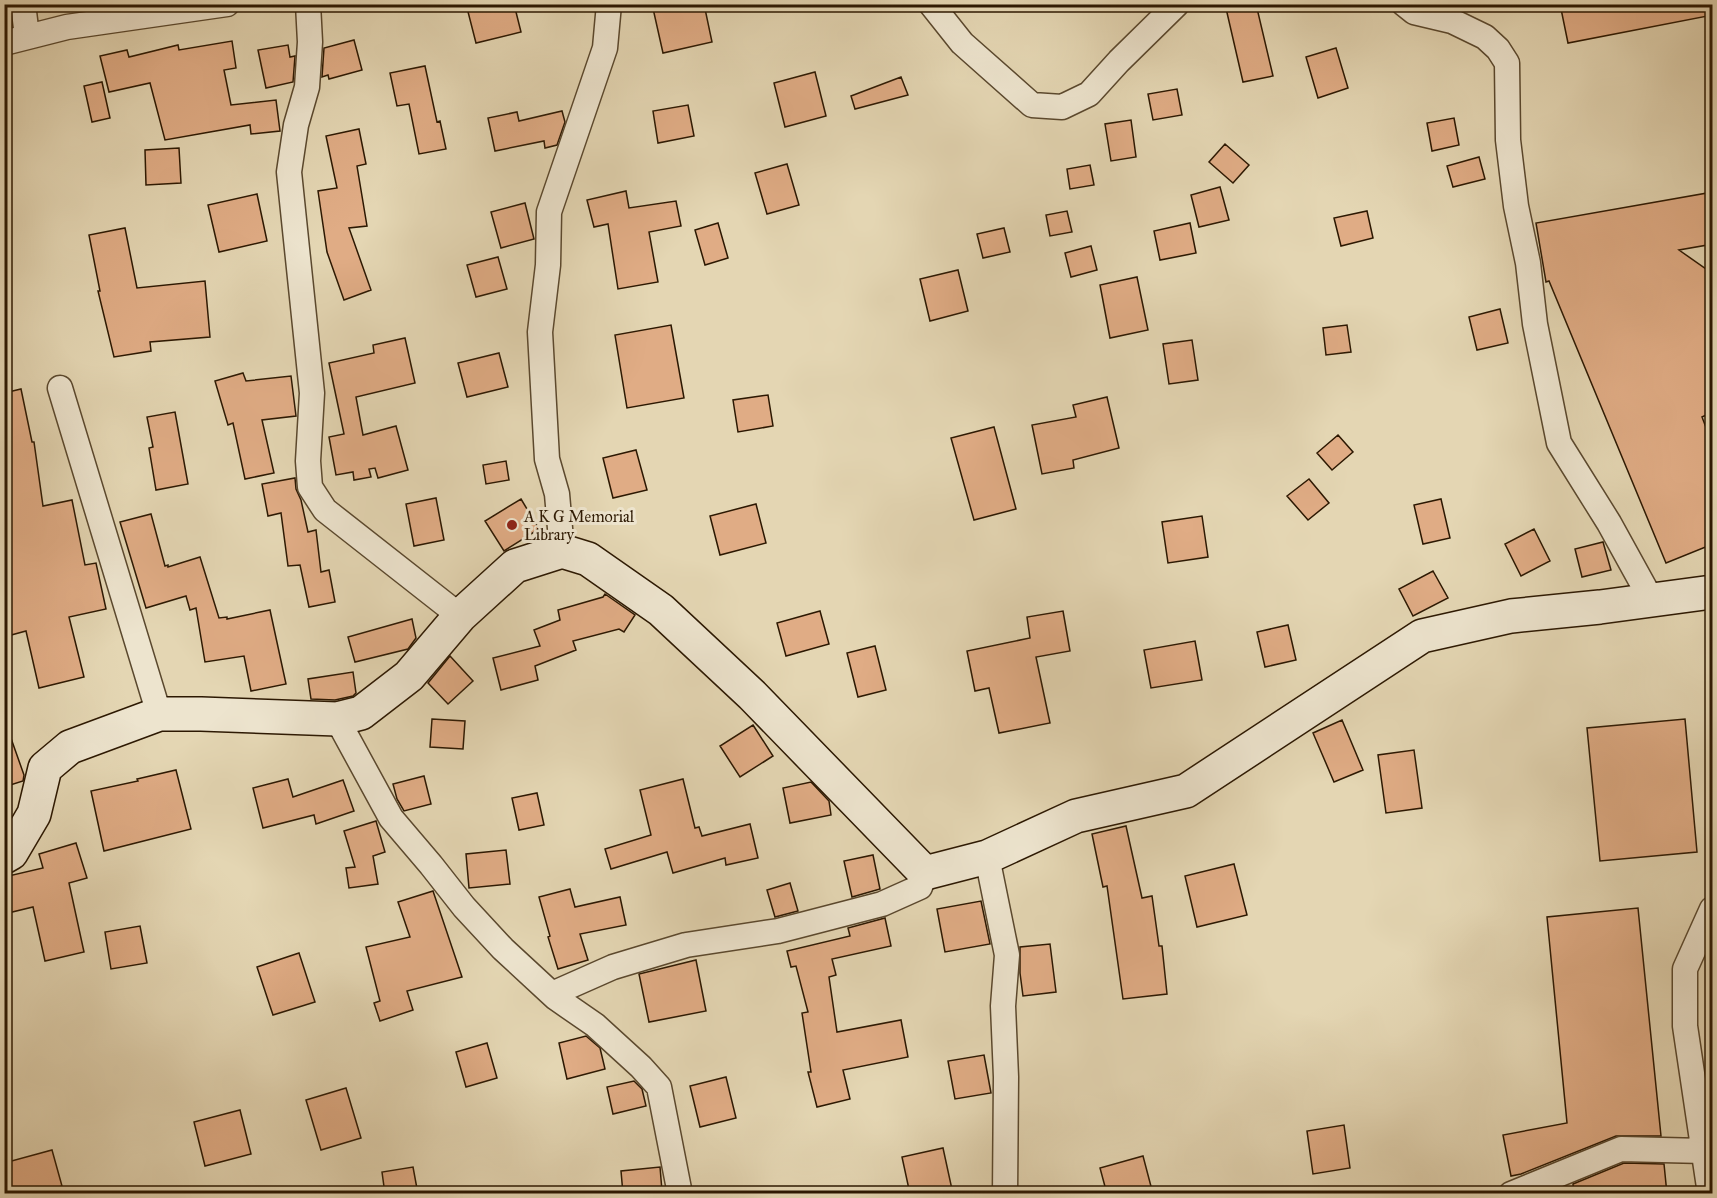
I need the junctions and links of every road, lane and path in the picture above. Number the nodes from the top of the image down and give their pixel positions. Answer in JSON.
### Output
{"nodes":[{"id":1,"x":23,"y":4,"type":"edge"},
{"id":2,"x":227,"y":4,"type":"edge"},
{"id":3,"x":308,"y":4,"type":"edge"},
{"id":4,"x":609,"y":4,"type":"edge"},
{"id":5,"x":931,"y":4,"type":"edge"},
{"id":6,"x":1177,"y":4,"type":"edge"},
{"id":7,"x":1404,"y":4,"type":"edge"},
{"id":8,"x":16,"y":39,"type":"edge"},
{"id":9,"x":60,"y":388,"type":"dead end"},
{"id":10,"x":562,"y":552,"type":"junction"},
{"id":11,"x":1713,"y":592,"type":"edge"},
{"id":12,"x":1652,"y":601,"type":"junction"},
{"id":13,"x":460,"y":616,"type":"junction"},
{"id":14,"x":159,"y":714,"type":"junction"},
{"id":15,"x":337,"y":719,"type":"junction"},
{"id":16,"x":4,"y":857,"type":"edge"},
{"id":17,"x":987,"y":857,"type":"junction"},
{"id":18,"x":925,"y":873,"type":"junction"},
{"id":19,"x":1713,"y":909,"type":"edge"},
{"id":20,"x":552,"y":994,"type":"junction"},
{"id":21,"x":1704,"y":1152,"type":"junction"},
{"id":22,"x":680,"y":1194,"type":"edge"},
{"id":23,"x":1005,"y":1194,"type":"edge"},
{"id":24,"x":1511,"y":1194,"type":"edge"},
{"id":25,"x":1710,"y":1194,"type":"edge"}],
"edges":[{"from":1,"to":8,"type":"street"},
{"from":2,"to":8,"type":"street"},
{"from":3,"to":13,"type":"street"},
{"from":4,"to":10,"type":"street"},
{"from":5,"to":6,"type":"street"},
{"from":7,"to":12,"type":"street"},
{"from":9,"to":14,"type":"street"},
{"from":10,"to":13,"type":"main road"},
{"from":10,"to":18,"type":"main road"},
{"from":11,"to":12,"type":"main road"},
{"from":12,"to":17,"type":"main road"},
{"from":13,"to":15,"type":"main road"},
{"from":14,"to":15,"type":"main road"},
{"from":14,"to":16,"type":"main road"},
{"from":15,"to":20,"type":"street"},
{"from":17,"to":18,"type":"main road"},
{"from":17,"to":23,"type":"street"},
{"from":18,"to":20,"type":"street"},
{"from":19,"to":21,"type":"street"},
{"from":20,"to":22,"type":"street"},
{"from":21,"to":24,"type":"street"},
{"from":21,"to":25,"type":"street"}]}
